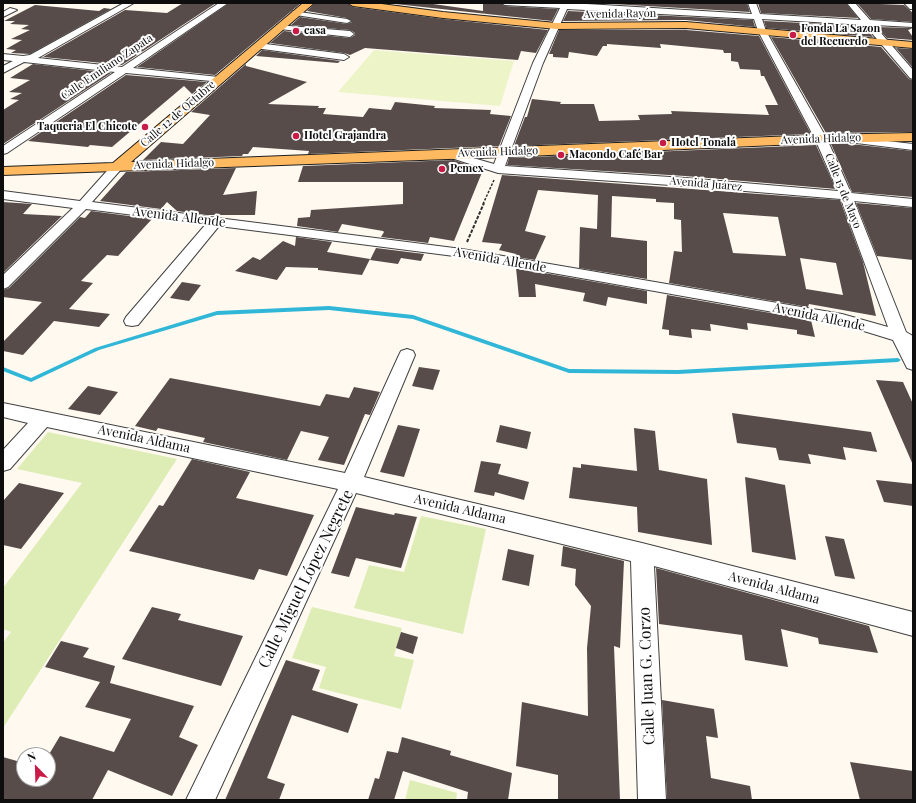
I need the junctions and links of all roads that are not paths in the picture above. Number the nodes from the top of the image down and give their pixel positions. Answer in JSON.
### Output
{"nodes":[{"id":1,"x":130,"y":3,"type":"edge"},
{"id":2,"x":224,"y":3,"type":"edge"},
{"id":3,"x":309,"y":3,"type":"edge"},
{"id":4,"x":353,"y":3,"type":"edge"},
{"id":5,"x":504,"y":3,"type":"edge"},
{"id":6,"x":752,"y":3,"type":"edge"},
{"id":7,"x":851,"y":3,"type":"edge"},
{"id":8,"x":908,"y":3,"type":"edge"},
{"id":9,"x":566,"y":5,"type":"edge"},
{"id":10,"x":913,"y":7,"type":"edge"},
{"id":11,"x":3,"y":10,"type":"edge"},
{"id":12,"x":296,"y":14,"type":"junction"},
{"id":13,"x":3,"y":16,"type":"edge"},
{"id":14,"x":757,"y":18,"type":"junction"},
{"id":15,"x":347,"y":21,"type":"dead end"},
{"id":16,"x":867,"y":23,"type":"junction"},
{"id":17,"x":913,"y":25,"type":"edge"},
{"id":18,"x":556,"y":26,"type":"junction"},
{"id":19,"x":280,"y":27,"type":"junction"},
{"id":20,"x":762,"y":31,"type":"junction"},
{"id":21,"x":884,"y":42,"type":"junction"},
{"id":22,"x":913,"y":45,"type":"edge"},
{"id":23,"x":258,"y":46,"type":"junction"},
{"id":24,"x":317,"y":53,"type":"junction"},
{"id":25,"x":3,"y":57,"type":"edge"},
{"id":26,"x":344,"y":57,"type":"dead end"},
{"id":27,"x":29,"y":59,"type":"junction"},
{"id":28,"x":3,"y":70,"type":"edge"},
{"id":29,"x":124,"y":70,"type":"junction"},
{"id":30,"x":3,"y":76,"type":"edge"},
{"id":31,"x":913,"y":76,"type":"edge"},
{"id":32,"x":218,"y":80,"type":"junction"},
{"id":33,"x":913,"y":137,"type":"edge"},
{"id":34,"x":827,"y":138,"type":"junction"},
{"id":35,"x":913,"y":147,"type":"edge"},
{"id":36,"x":3,"y":151,"type":"edge"},
{"id":37,"x":504,"y":152,"type":"junction"},
{"id":38,"x":449,"y":154,"type":"junction"},
{"id":39,"x":118,"y":166,"type":"junction"},
{"id":40,"x":82,"y":169,"type":"junction"},
{"id":41,"x":498,"y":170,"type":"junction"},
{"id":42,"x":3,"y":171,"type":"edge"},
{"id":43,"x":3,"y":181,"type":"edge"},
{"id":44,"x":3,"y":195,"type":"edge"},
{"id":45,"x":846,"y":196,"type":"junction"},
{"id":46,"x":913,"y":203,"type":"edge"},
{"id":47,"x":82,"y":206,"type":"junction"},
{"id":48,"x":215,"y":222,"type":"junction"},
{"id":49,"x":3,"y":284,"type":"edge"},
{"id":50,"x":132,"y":320,"type":"dead end"},
{"id":51,"x":900,"y":336,"type":"junction"},
{"id":52,"x":913,"y":343,"type":"edge"},
{"id":53,"x":407,"y":355,"type":"dead end"},
{"id":54,"x":913,"y":364,"type":"edge"},
{"id":55,"x":3,"y":410,"type":"edge"},
{"id":56,"x":44,"y":418,"type":"junction"},
{"id":57,"x":3,"y":463,"type":"edge"},
{"id":58,"x":351,"y":483,"type":"junction"},
{"id":59,"x":642,"y":553,"type":"junction"},
{"id":60,"x":913,"y":624,"type":"edge"},
{"id":61,"x":200,"y":800,"type":"edge"},
{"id":62,"x":652,"y":800,"type":"edge"}],
"edges":[{"from":1,"to":27,"type":"street"},
{"from":2,"to":29,"type":"street","name":"Calle Emiliano Zapata"},
{"from":3,"to":12,"type":"main road","name":"Calle 12 de Octubre"},
{"from":4,"to":18,"type":"main road","name":"Avenida Rayón"},
{"from":5,"to":9,"type":"street"},
{"from":6,"to":14,"type":"street","name":"Calle 15 de Mayo"},
{"from":7,"to":16,"type":"street"},
{"from":8,"to":10,"type":"street"},
{"from":9,"to":14,"type":"street"},
{"from":9,"to":18,"type":"street"},
{"from":11,"to":13,"type":"street"},
{"from":12,"to":15,"type":"street"},
{"from":12,"to":19,"type":"main road","name":"Calle 12 de Octubre"},
{"from":14,"to":16,"type":"street"},
{"from":14,"to":20,"type":"street","name":"Calle 15 de Mayo"},
{"from":16,"to":17,"type":"street"},
{"from":16,"to":21,"type":"street"},
{"from":18,"to":20,"type":"main road","name":"Avenida Rayón"},
{"from":18,"to":37,"type":"street"},
{"from":19,"to":23,"type":"main road","name":"Calle 12 de Octubre"},
{"from":19,"to":24,"type":"street"},
{"from":20,"to":21,"type":"main road","name":"Avenida Rayón"},
{"from":20,"to":34,"type":"street","name":"Calle 15 de Mayo"},
{"from":21,"to":22,"type":"main road","name":"Avenida Rayón"},
{"from":21,"to":31,"type":"street"},
{"from":23,"to":24,"type":"street"},
{"from":23,"to":32,"type":"main road","name":"Calle 12 de Octubre"},
{"from":24,"to":26,"type":"street"},
{"from":25,"to":27,"type":"street"},
{"from":27,"to":28,"type":"street"},
{"from":27,"to":29,"type":"street"},
{"from":27,"to":30,"type":"street"},
{"from":29,"to":32,"type":"street"},
{"from":29,"to":36,"type":"street","name":"Calle Emiliano Zapata"},
{"from":32,"to":39,"type":"main road","name":"Calle 12 de Octubre"},
{"from":33,"to":34,"type":"main road","name":"Avenida Hidalgo"},
{"from":34,"to":35,"type":"street"},
{"from":34,"to":37,"type":"main road","name":"Avenida Hidalgo"},
{"from":34,"to":45,"type":"street","name":"Calle 15 de Mayo"},
{"from":37,"to":38,"type":"main road","name":"Avenida Hidalgo"},
{"from":37,"to":41,"type":"street"},
{"from":38,"to":39,"type":"main road","name":"Avenida Hidalgo"},
{"from":38,"to":41,"type":"street","name":"Avenida Juárez"},
{"from":39,"to":40,"type":"main road","name":"Avenida Hidalgo"},
{"from":39,"to":47,"type":"street","name":"Calle 12 de Octubre"},
{"from":40,"to":42,"type":"main road","name":"Avenida Hidalgo"},
{"from":40,"to":43,"type":"main road","name":"Avenida Hidalgo"},
{"from":41,"to":45,"type":"street","name":"Avenida Juárez"},
{"from":44,"to":47,"type":"street"},
{"from":45,"to":46,"type":"street","name":"Avenida Juárez"},
{"from":45,"to":51,"type":"street","name":"Calle 15 de Mayo"},
{"from":47,"to":48,"type":"street","name":"Avenida Allende"},
{"from":47,"to":49,"type":"street","name":"Calle 12 de Octubre"},
{"from":48,"to":50,"type":"street"},
{"from":48,"to":51,"type":"street","name":"Avenida Allende"},
{"from":51,"to":52,"type":"street","name":"Avenida Allende"},
{"from":51,"to":54,"type":"street","name":"Calle 15 de Mayo"},
{"from":53,"to":58,"type":"street","name":"Calle Miguel López Negrete"},
{"from":55,"to":56,"type":"street","name":"Avenida Aldama"},
{"from":56,"to":57,"type":"street"},
{"from":56,"to":58,"type":"street","name":"Avenida Aldama"},
{"from":58,"to":59,"type":"street","name":"Avenida Aldama"},
{"from":58,"to":61,"type":"street","name":"Calle Miguel López Negrete"},
{"from":59,"to":60,"type":"street","name":"Avenida Aldama"},
{"from":59,"to":62,"type":"street","name":"Calle Juan G. Corzo"}]}
